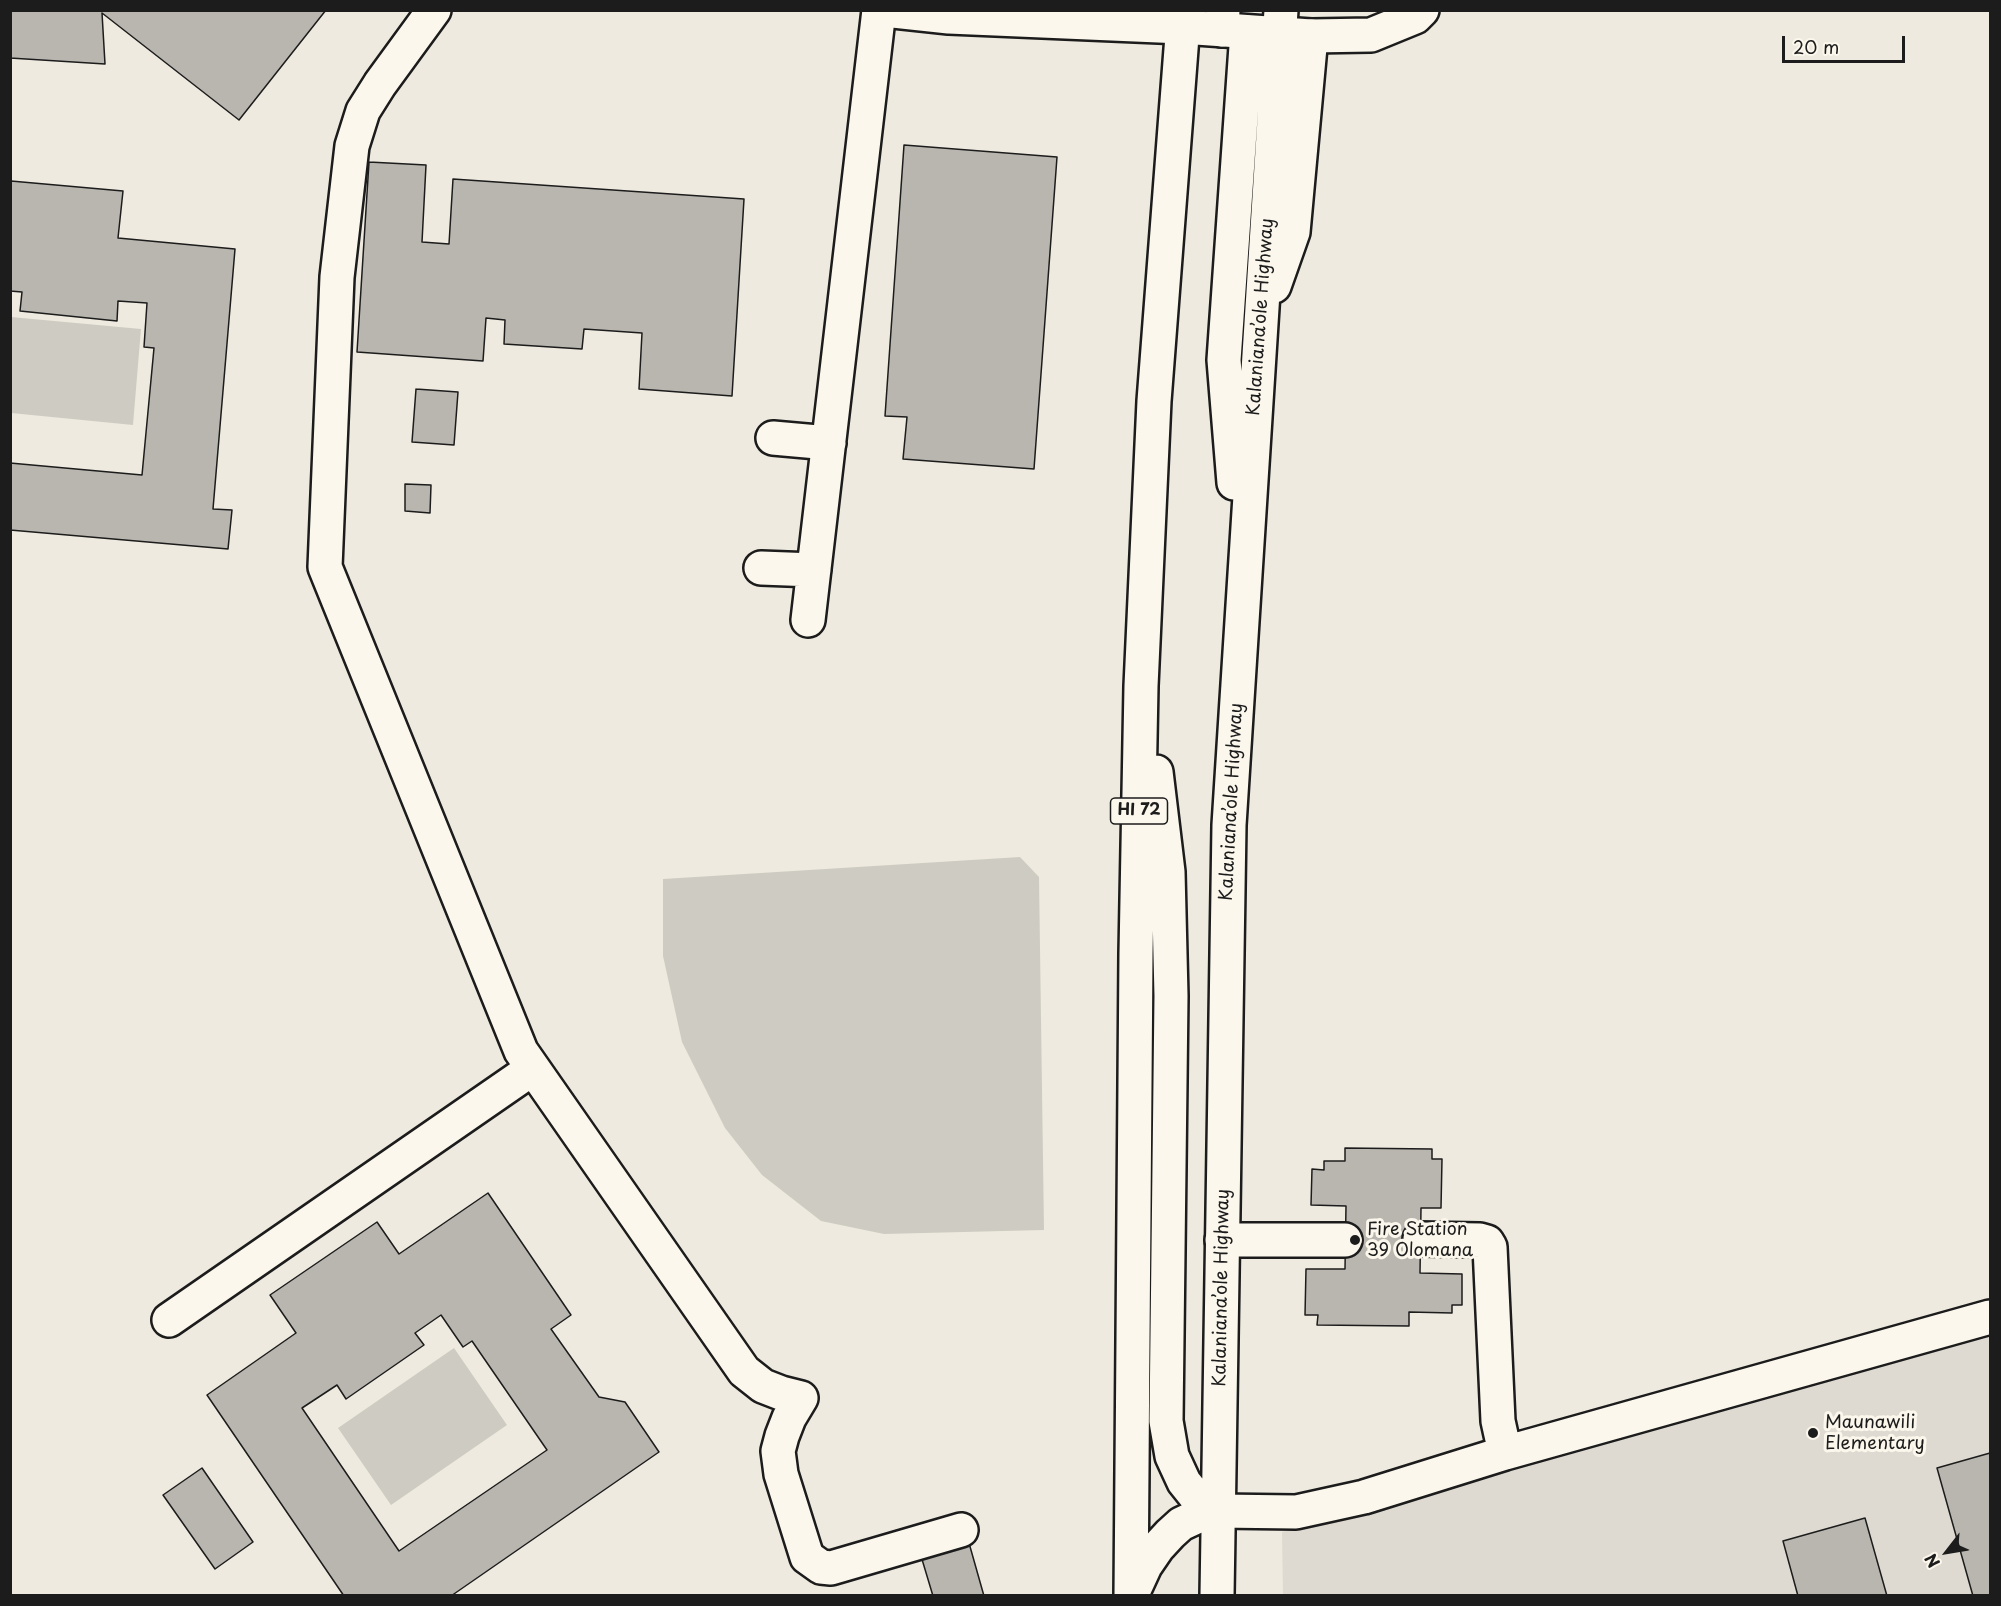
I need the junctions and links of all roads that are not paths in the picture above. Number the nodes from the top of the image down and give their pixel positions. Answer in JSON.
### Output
{"nodes":[{"id":1,"x":434,"y":10,"type":"edge"},
{"id":2,"x":881,"y":10,"type":"edge"},
{"id":3,"x":1422,"y":10,"type":"edge"},
{"id":4,"x":1024,"y":15,"type":"edge"},
{"id":5,"x":1183,"y":19,"type":"edge"},
{"id":6,"x":1250,"y":23,"type":"edge"},
{"id":7,"x":1311,"y":36,"type":"junction"},
{"id":8,"x":1260,"y":325,"type":"junction"},
{"id":9,"x":773,"y":438,"type":"dead end"},
{"id":10,"x":829,"y":443,"type":"junction"},
{"id":11,"x":761,"y":568,"type":"dead end"},
{"id":12,"x":814,"y":570,"type":"junction"},
{"id":13,"x":1243,"y":595,"type":"junction"},
{"id":14,"x":808,"y":620,"type":"dead end"},
{"id":15,"x":1141,"y":686,"type":"junction"},
{"id":16,"x":532,"y":1069,"type":"junction"},
{"id":17,"x":1420,"y":1239,"type":"dead end"},
{"id":18,"x":1222,"y":1240,"type":"junction"},
{"id":19,"x":1345,"y":1240,"type":"dead end"},
{"id":20,"x":1990,"y":1317,"type":"edge"},
{"id":21,"x":170,"y":1320,"type":"dead end"},
{"id":22,"x":1505,"y":1453,"type":"junction"},
{"id":23,"x":1218,"y":1511,"type":"junction"},
{"id":24,"x":961,"y":1530,"type":"dead end"},
{"id":25,"x":1131,"y":1596,"type":"edge"},
{"id":26,"x":1217,"y":1596,"type":"edge"}],
"edges":[{"from":1,"to":16,"type":"main road"},
{"from":2,"to":4,"type":"main road"},
{"from":2,"to":10,"type":"main road"},
{"from":3,"to":7,"type":"main road"},
{"from":4,"to":5,"type":"main road"},
{"from":5,"to":6,"type":"main road"},
{"from":5,"to":15,"type":"main road","number":"HI 72"},
{"from":6,"to":7,"type":"main road"},
{"from":6,"to":8,"type":"main road","name":"Kalaniana’ole Highway"},
{"from":6,"to":13,"type":"main road"},
{"from":7,"to":8,"type":"main road"},
{"from":8,"to":13,"type":"main road","name":"Kalaniana’ole Highway"},
{"from":9,"to":10,"type":"main road"},
{"from":10,"to":12,"type":"main road"},
{"from":11,"to":12,"type":"main road"},
{"from":12,"to":14,"type":"main road"},
{"from":13,"to":18,"type":"main road","name":"Kalaniana’ole Highway"},
{"from":15,"to":23,"type":"main road"},
{"from":15,"to":25,"type":"main road","number":"HI 72"},
{"from":16,"to":21,"type":"main road"},
{"from":16,"to":24,"type":"main road"},
{"from":17,"to":22,"type":"main road"},
{"from":18,"to":19,"type":"main road"},
{"from":18,"to":23,"type":"main road","name":"Kalaniana’ole Highway"},
{"from":20,"to":22,"type":"main road"},
{"from":22,"to":23,"type":"main road"},
{"from":23,"to":25,"type":"main road"},
{"from":23,"to":26,"type":"main road","name":"Kalaniana’ole Highway"}]}
